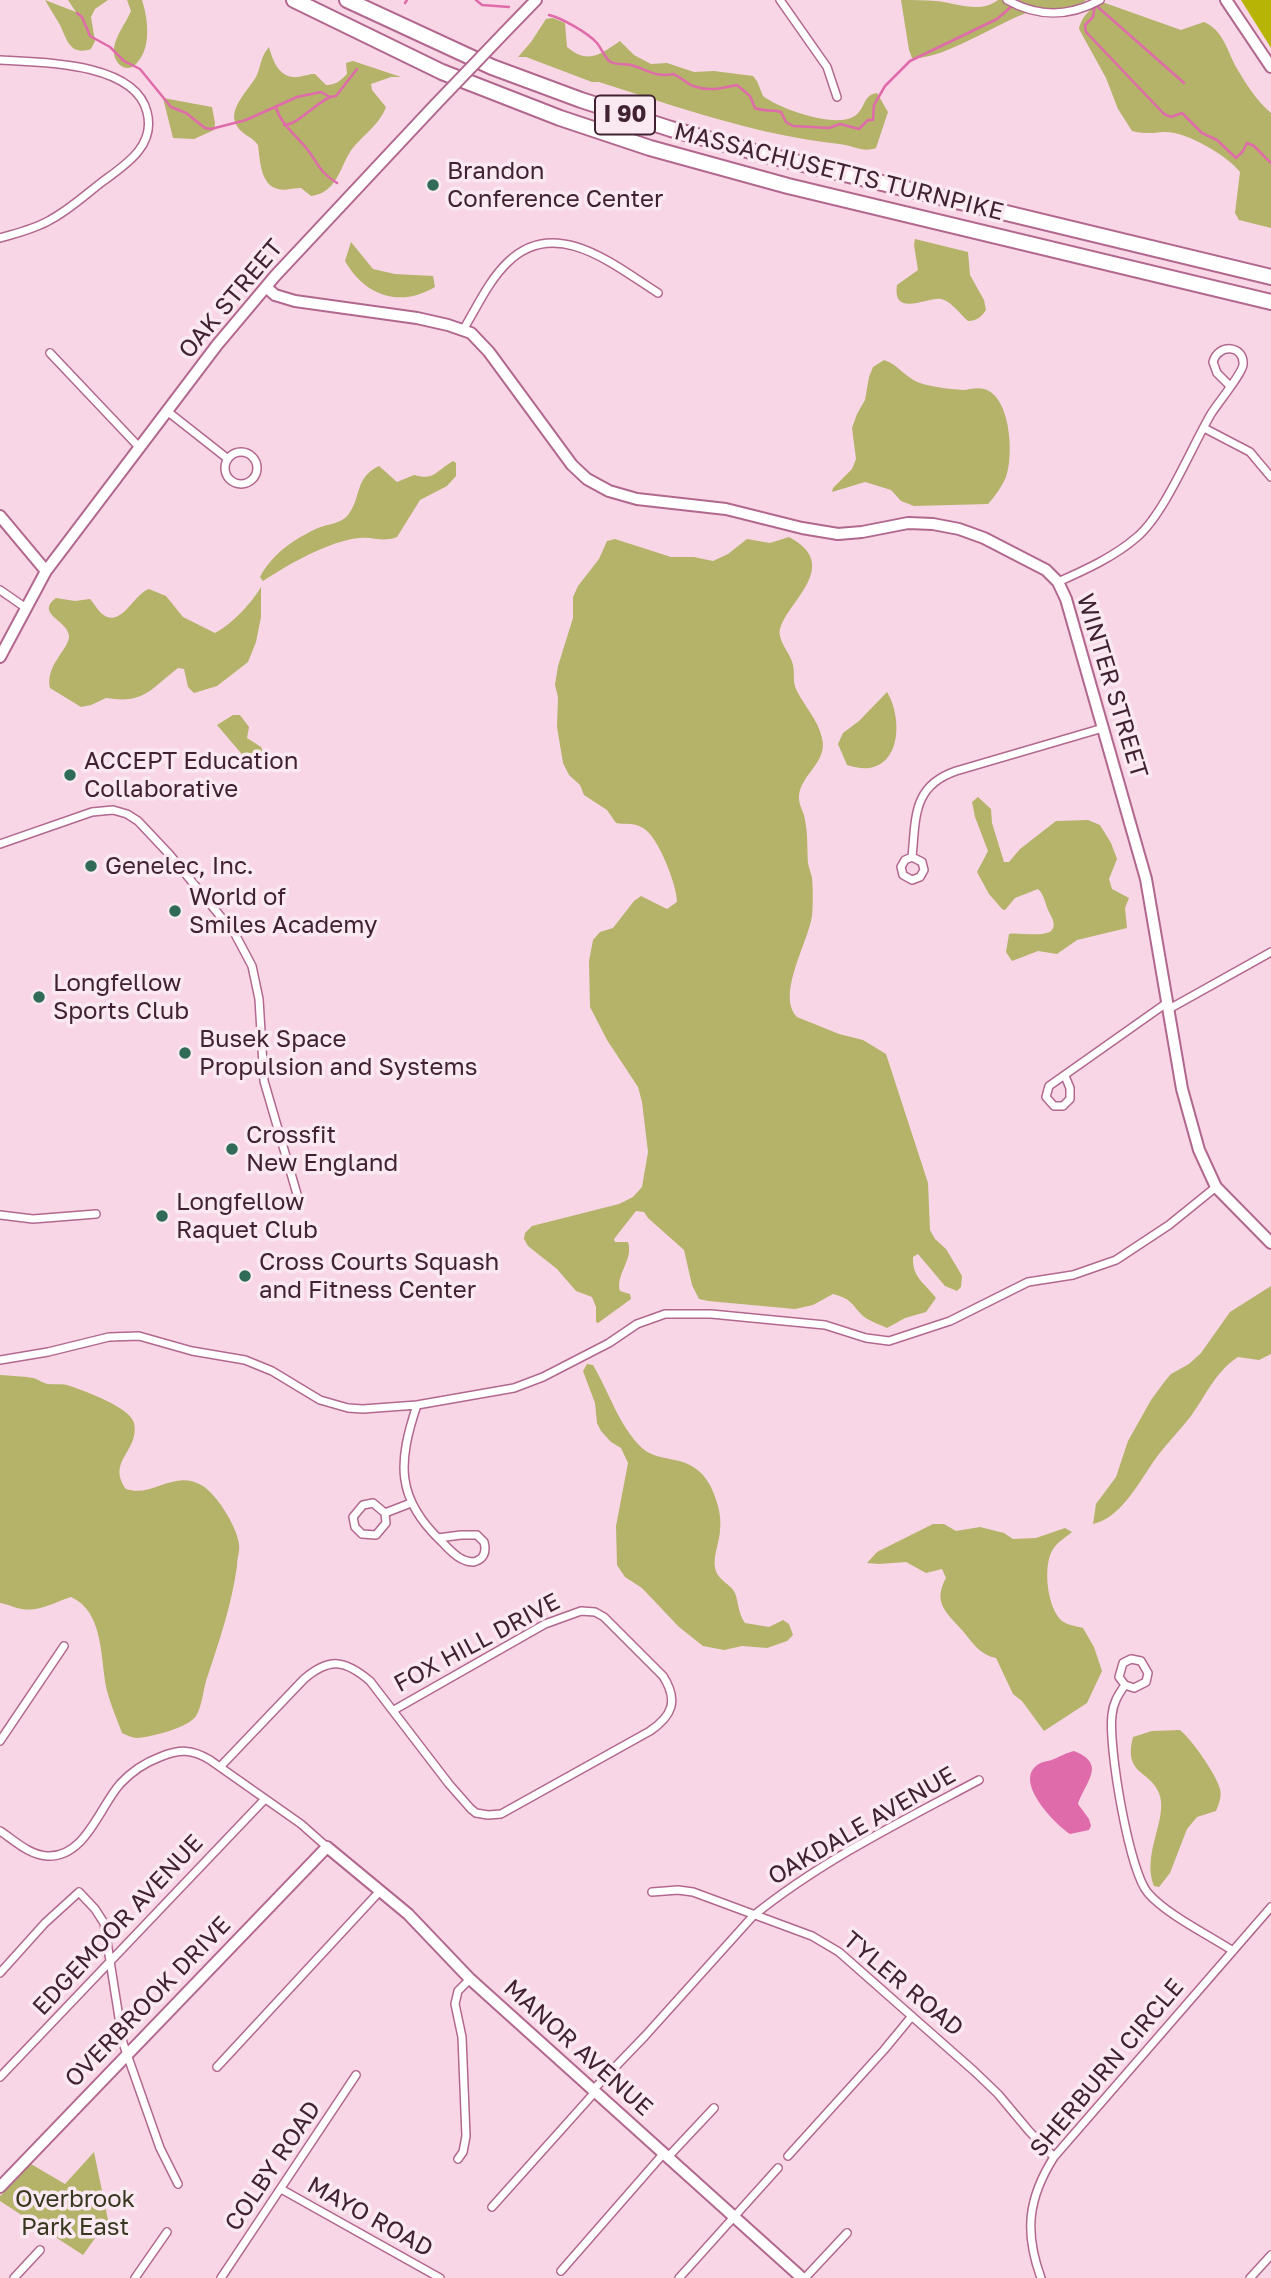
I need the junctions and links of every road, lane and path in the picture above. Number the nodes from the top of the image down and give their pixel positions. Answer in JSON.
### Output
{"nodes":[{"id":1,"x":294,"y":0,"type":"edge"},
{"id":2,"x":347,"y":0,"type":"edge"},
{"id":3,"x":536,"y":0,"type":"edge"},
{"id":4,"x":780,"y":0,"type":"edge"},
{"id":5,"x":1007,"y":0,"type":"edge"},
{"id":6,"x":1100,"y":0,"type":"edge"},
{"id":7,"x":1226,"y":0,"type":"edge"},
{"id":8,"x":0,"y":60,"type":"edge"},
{"id":9,"x":1271,"y":67,"type":"edge"},
{"id":10,"x":837,"y":97,"type":"dead end"},
{"id":11,"x":0,"y":238,"type":"edge"},
{"id":12,"x":1271,"y":277,"type":"edge"},
{"id":13,"x":266,"y":287,"type":"junction"},
{"id":14,"x":658,"y":293,"type":"dead end"},
{"id":15,"x":1271,"y":302,"type":"edge"},
{"id":16,"x":463,"y":330,"type":"junction"},
{"id":17,"x":50,"y":353,"type":"dead end"},
{"id":18,"x":1230,"y":386,"type":"junction"},
{"id":19,"x":167,"y":411,"type":"junction"},
{"id":20,"x":1203,"y":428,"type":"junction"},
{"id":21,"x":139,"y":447,"type":"junction"},
{"id":22,"x":228,"y":458,"type":"junction"},
{"id":23,"x":1271,"y":477,"type":"edge"},
{"id":24,"x":0,"y":516,"type":"edge"},
{"id":25,"x":46,"y":571,"type":"junction"},
{"id":26,"x":1058,"y":582,"type":"junction"},
{"id":27,"x":0,"y":590,"type":"edge"},
{"id":28,"x":26,"y":608,"type":"junction"},
{"id":29,"x":0,"y":657,"type":"edge"},
{"id":30,"x":1103,"y":728,"type":"junction"},
{"id":31,"x":0,"y":844,"type":"edge"},
{"id":32,"x":912,"y":858,"type":"dead end"},
{"id":33,"x":1271,"y":952,"type":"edge"},
{"id":34,"x":1169,"y":1005,"type":"junction"},
{"id":35,"x":1065,"y":1076,"type":"dead end"},
{"id":36,"x":1216,"y":1186,"type":"junction"},
{"id":37,"x":299,"y":1201,"type":"dead end"},
{"id":38,"x":96,"y":1214,"type":"dead end"},
{"id":39,"x":0,"y":1215,"type":"edge"},
{"id":40,"x":1271,"y":1243,"type":"edge"},
{"id":41,"x":0,"y":1360,"type":"edge"},
{"id":42,"x":416,"y":1405,"type":"junction"},
{"id":43,"x":411,"y":1503,"type":"junction"},
{"id":44,"x":385,"y":1513,"type":"junction"},
{"id":45,"x":438,"y":1538,"type":"junction"},
{"id":46,"x":64,"y":1646,"type":"dead end"},
{"id":47,"x":1125,"y":1685,"type":"junction"},
{"id":48,"x":394,"y":1710,"type":"junction"},
{"id":49,"x":0,"y":1741,"type":"edge"},
{"id":50,"x":220,"y":1768,"type":"junction"},
{"id":51,"x":979,"y":1780,"type":"dead end"},
{"id":52,"x":265,"y":1799,"type":"junction"},
{"id":53,"x":0,"y":1831,"type":"edge"},
{"id":54,"x":327,"y":1847,"type":"junction"},
{"id":55,"x":380,"y":1891,"type":"junction"},
{"id":56,"x":652,"y":1892,"type":"dead end"},
{"id":57,"x":1271,"y":1907,"type":"edge"},
{"id":58,"x":753,"y":1916,"type":"junction"},
{"id":59,"x":1233,"y":1951,"type":"junction"},
{"id":60,"x":111,"y":1962,"type":"junction"},
{"id":61,"x":0,"y":1973,"type":"edge"},
{"id":62,"x":470,"y":1979,"type":"junction"},
{"id":63,"x":912,"y":2015,"type":"junction"},
{"id":64,"x":127,"y":2054,"type":"junction"},
{"id":65,"x":217,"y":2067,"type":"dead end"},
{"id":66,"x":356,"y":2075,"type":"dead end"},
{"id":67,"x":0,"y":2077,"type":"edge"},
{"id":68,"x":594,"y":2091,"type":"junction"},
{"id":69,"x":714,"y":2108,"type":"dead end"},
{"id":70,"x":666,"y":2155,"type":"junction"},
{"id":71,"x":788,"y":2156,"type":"dead end"},
{"id":72,"x":1054,"y":2157,"type":"junction"},
{"id":73,"x":458,"y":2159,"type":"dead end"},
{"id":74,"x":778,"y":2168,"type":"dead end"},
{"id":75,"x":178,"y":2184,"type":"dead end"},
{"id":76,"x":0,"y":2188,"type":"edge"},
{"id":77,"x":281,"y":2189,"type":"junction"},
{"id":78,"x":492,"y":2207,"type":"dead end"},
{"id":79,"x":734,"y":2216,"type":"junction"},
{"id":80,"x":167,"y":2232,"type":"dead end"},
{"id":81,"x":847,"y":2233,"type":"dead end"},
{"id":82,"x":40,"y":2249,"type":"dead end"},
{"id":83,"x":1271,"y":2255,"type":"edge"},
{"id":84,"x":561,"y":2271,"type":"dead end"},
{"id":85,"x":13,"y":2278,"type":"edge"},
{"id":86,"x":135,"y":2278,"type":"edge"},
{"id":87,"x":221,"y":2278,"type":"edge"},
{"id":88,"x":440,"y":2278,"type":"edge"},
{"id":89,"x":679,"y":2278,"type":"edge"},
{"id":90,"x":804,"y":2278,"type":"edge"},
{"id":91,"x":1041,"y":2278,"type":"edge"},
{"id":92,"x":1250,"y":2278,"type":"edge"}],
"edges":[{"from":1,"to":15,"type":"highway","name":"MASSACHUSETTS TURNPIKE","number":"I 90"},
{"from":2,"to":12,"type":"highway","name":"MASSACHUSETTS TURNPIKE","number":"I 90"},
{"from":3,"to":13,"type":"street","name":"OAK STREET","bridge":true},
{"from":4,"to":10,"type":"street"},
{"from":5,"to":6,"type":"street"},
{"from":7,"to":9,"type":"street"},
{"from":8,"to":11,"type":"street"},
{"from":13,"to":16,"type":"street","name":"WINTER STREET"},
{"from":13,"to":19,"type":"street","name":"OAK STREET"},
{"from":14,"to":16,"type":"street"},
{"from":16,"to":26,"type":"street","name":"WINTER STREET"},
{"from":17,"to":21,"type":"street"},
{"from":18,"to":18,"type":"street"},
{"from":18,"to":20,"type":"street"},
{"from":19,"to":21,"type":"street","name":"OAK STREET"},
{"from":19,"to":22,"type":"street"},
{"from":20,"to":23,"type":"street"},
{"from":20,"to":26,"type":"street"},
{"from":21,"to":25,"type":"street","name":"OAK STREET"},
{"from":22,"to":22,"type":"street"},
{"from":24,"to":25,"type":"street"},
{"from":25,"to":28,"type":"street","name":"OAK STREET"},
{"from":26,"to":30,"type":"street","name":"WINTER STREET"},
{"from":27,"to":28,"type":"street"},
{"from":28,"to":29,"type":"street","name":"OAK STREET"},
{"from":30,"to":32,"type":"street"},
{"from":30,"to":34,"type":"street","name":"WINTER STREET"},
{"from":31,"to":37,"type":"street"},
{"from":33,"to":34,"type":"street"},
{"from":34,"to":35,"type":"street"},
{"from":34,"to":36,"type":"street","name":"WINTER STREET"},
{"from":36,"to":40,"type":"street","name":"WINTER STREET"},
{"from":36,"to":42,"type":"street"},
{"from":38,"to":39,"type":"street"},
{"from":41,"to":42,"type":"street"},
{"from":42,"to":43,"type":"street"},
{"from":43,"to":44,"type":"street"},
{"from":43,"to":45,"type":"street"},
{"from":44,"to":44,"type":"street"},
{"from":45,"to":45,"type":"street"},
{"from":46,"to":49,"type":"street"},
{"from":47,"to":47,"type":"street"},
{"from":47,"to":59,"type":"street"},
{"from":48,"to":48,"type":"street","name":"FOX HILL DRIVE"},
{"from":48,"to":50,"type":"street","name":"FOX HILL DRIVE"},
{"from":50,"to":52,"type":"street"},
{"from":50,"to":53,"type":"street"},
{"from":51,"to":58,"type":"street","name":"OAKDALE AVENUE"},
{"from":52,"to":54,"type":"street"},
{"from":52,"to":60,"type":"street","name":"EDGEMOOR AVENUE"},
{"from":54,"to":55,"type":"street","name":"MANOR AVENUE"},
{"from":54,"to":64,"type":"street","name":"OVERBROOK DRIVE"},
{"from":55,"to":62,"type":"street","name":"MANOR AVENUE"},
{"from":55,"to":65,"type":"street"},
{"from":56,"to":58,"type":"street","name":"TYLER ROAD"},
{"from":57,"to":59,"type":"street","name":"SHERBURN CIRCLE"},
{"from":58,"to":63,"type":"street","name":"TYLER ROAD"},
{"from":58,"to":68,"type":"street","name":"OAKDALE AVENUE"},
{"from":59,"to":72,"type":"street","name":"SHERBURN CIRCLE"},
{"from":60,"to":61,"type":"street"},
{"from":60,"to":64,"type":"street"},
{"from":60,"to":67,"type":"street","name":"EDGEMOOR AVENUE"},
{"from":62,"to":68,"type":"street","name":"MANOR AVENUE"},
{"from":62,"to":73,"type":"street"},
{"from":63,"to":71,"type":"street"},
{"from":63,"to":72,"type":"street","name":"TYLER ROAD"},
{"from":64,"to":75,"type":"street"},
{"from":64,"to":76,"type":"street","name":"OVERBROOK DRIVE"},
{"from":66,"to":77,"type":"street","name":"COLBY ROAD"},
{"from":68,"to":70,"type":"street","name":"MANOR AVENUE"},
{"from":68,"to":78,"type":"street","name":"OAKDALE AVENUE"},
{"from":69,"to":70,"type":"street"},
{"from":70,"to":79,"type":"street","name":"MANOR AVENUE"},
{"from":70,"to":84,"type":"street"},
{"from":72,"to":91,"type":"street","name":"SHERBURN CIRCLE"},
{"from":74,"to":79,"type":"street"},
{"from":77,"to":87,"type":"street","name":"COLBY ROAD"},
{"from":77,"to":88,"type":"street","name":"MAYO ROAD"},
{"from":79,"to":89,"type":"street"},
{"from":79,"to":90,"type":"street","name":"MANOR AVENUE"},
{"from":80,"to":86,"type":"street"},
{"from":81,"to":90,"type":"street"},
{"from":82,"to":85,"type":"street"},
{"from":83,"to":92,"type":"street"}]}
